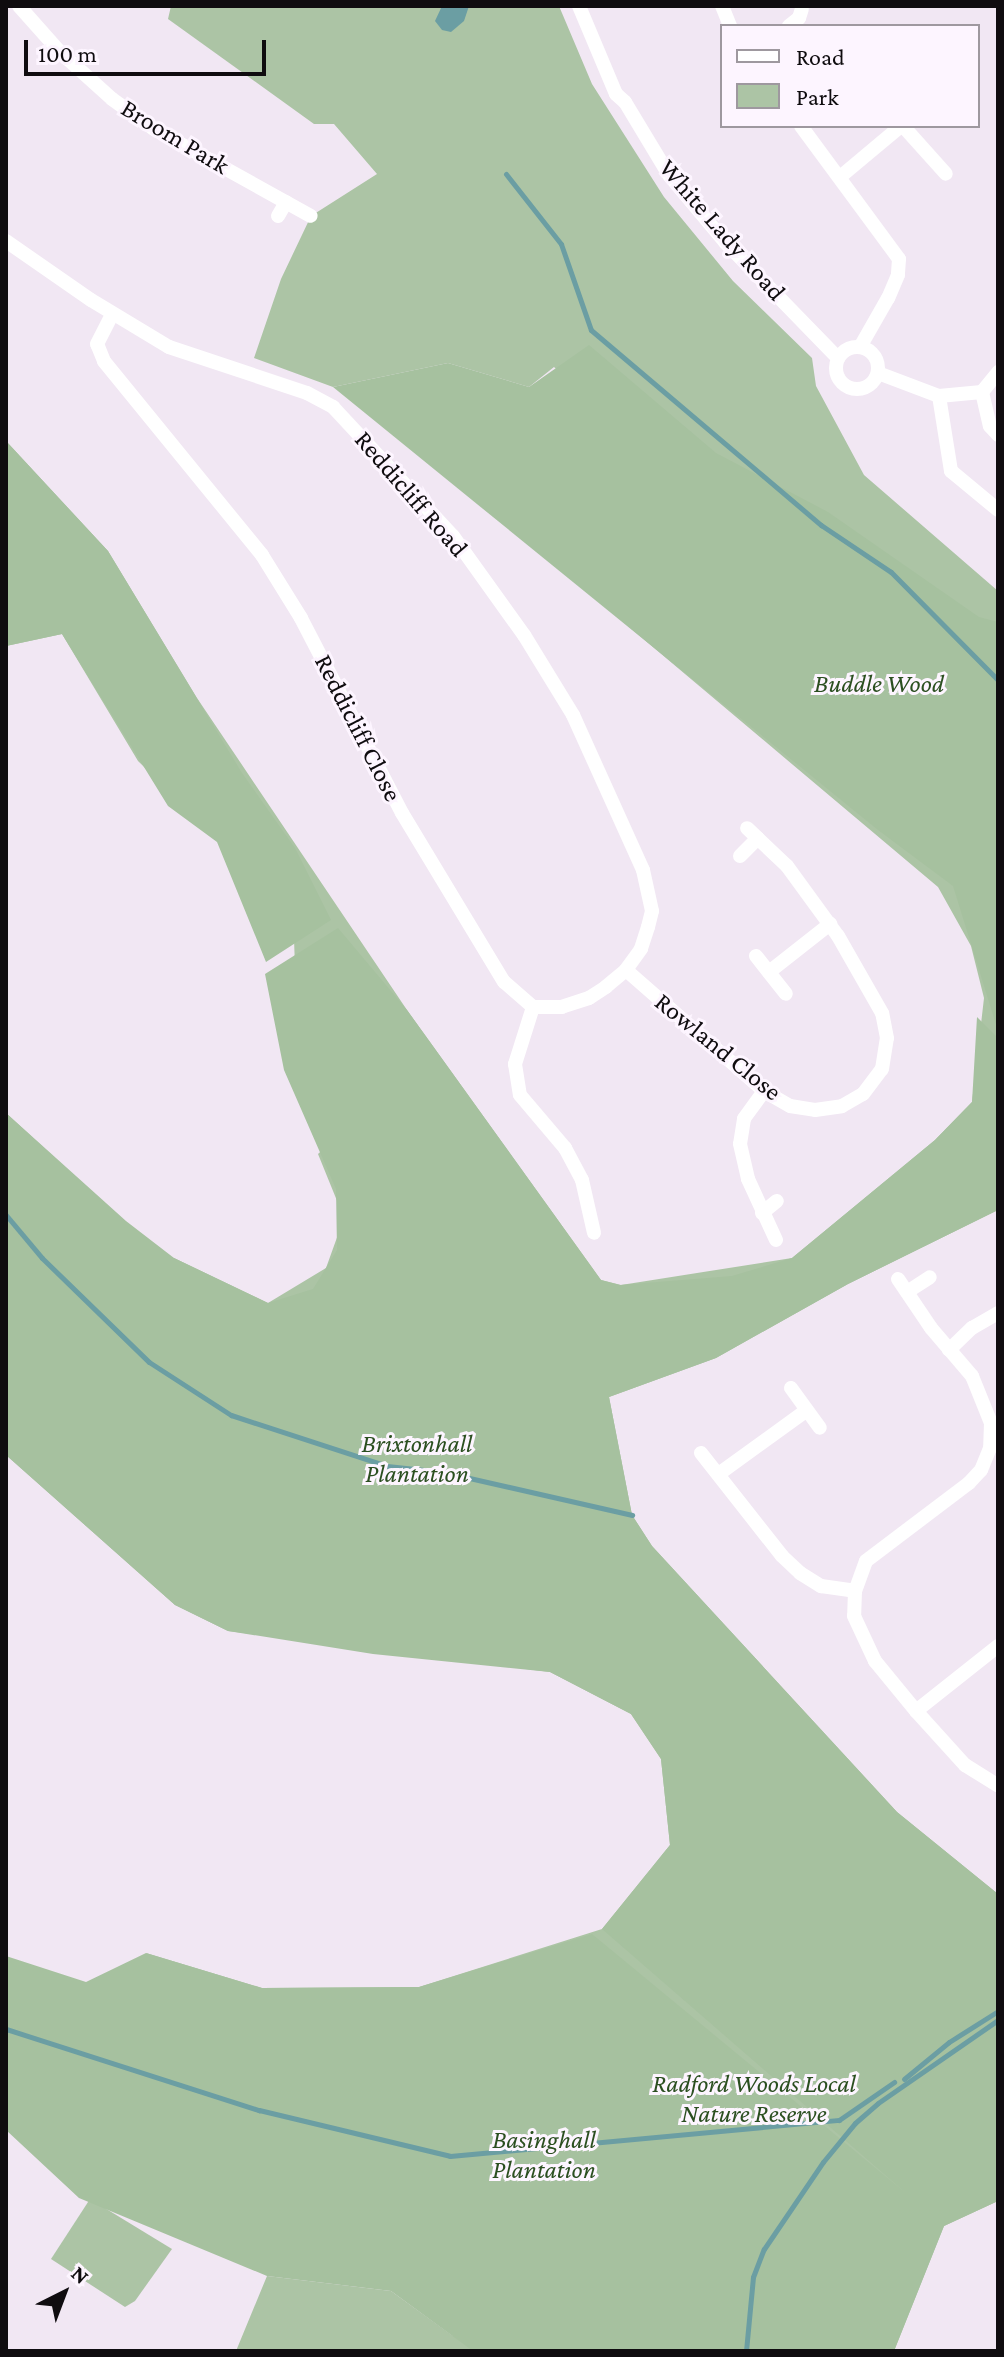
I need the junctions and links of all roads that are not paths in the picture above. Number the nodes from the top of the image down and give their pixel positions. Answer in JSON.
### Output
{"nodes":[{"id":1,"x":19,"y":6,"type":"edge"},
{"id":2,"x":579,"y":6,"type":"edge"},
{"id":3,"x":802,"y":9,"type":"dead end"},
{"id":4,"x":792,"y":24,"type":"edge"},
{"id":5,"x":803,"y":128,"type":"edge"},
{"id":6,"x":900,"y":128,"type":"edge"},
{"id":7,"x":904,"y":128,"type":"edge"},
{"id":8,"x":946,"y":174,"type":"dead end"},
{"id":9,"x":840,"y":177,"type":"junction"},
{"id":10,"x":286,"y":202,"type":"junction"},
{"id":11,"x":278,"y":216,"type":"dead end"},
{"id":12,"x":311,"y":216,"type":"dead end"},
{"id":13,"x":6,"y":241,"type":"edge"},
{"id":14,"x":112,"y":314,"type":"junction"},
{"id":15,"x":860,"y":347,"type":"junction"},
{"id":16,"x":838,"y":358,"type":"junction"},
{"id":17,"x":998,"y":372,"type":"edge"},
{"id":18,"x":878,"y":373,"type":"junction"},
{"id":19,"x":982,"y":392,"type":"junction"},
{"id":20,"x":939,"y":396,"type":"junction"},
{"id":21,"x":998,"y":435,"type":"edge"},
{"id":22,"x":998,"y":510,"type":"edge"},
{"id":23,"x":740,"y":856,"type":"dead end"},
{"id":24,"x":830,"y":924,"type":"junction"},
{"id":25,"x":756,"y":956,"type":"dead end"},
{"id":26,"x":626,"y":970,"type":"junction"},
{"id":27,"x":769,"y":972,"type":"junction"},
{"id":28,"x":786,"y":994,"type":"dead end"},
{"id":29,"x":533,"y":1007,"type":"junction"},
{"id":30,"x":764,"y":1091,"type":"junction"},
{"id":31,"x":777,"y":1201,"type":"dead end"},
{"id":32,"x":762,"y":1213,"type":"junction"},
{"id":33,"x":594,"y":1233,"type":"dead end"},
{"id":34,"x":776,"y":1240,"type":"dead end"},
{"id":35,"x":930,"y":1277,"type":"dead end"},
{"id":36,"x":898,"y":1279,"type":"dead end"},
{"id":37,"x":907,"y":1292,"type":"junction"},
{"id":38,"x":998,"y":1313,"type":"edge"},
{"id":39,"x":949,"y":1350,"type":"junction"},
{"id":40,"x":791,"y":1388,"type":"dead end"},
{"id":41,"x":807,"y":1410,"type":"junction"},
{"id":42,"x":820,"y":1428,"type":"dead end"},
{"id":43,"x":994,"y":1449,"type":"edge"},
{"id":44,"x":701,"y":1453,"type":"dead end"},
{"id":45,"x":720,"y":1473,"type":"junction"},
{"id":46,"x":855,"y":1591,"type":"junction"},
{"id":47,"x":998,"y":1646,"type":"edge"},
{"id":48,"x":916,"y":1711,"type":"junction"},
{"id":49,"x":998,"y":1786,"type":"edge"}],
"edges":[{"from":1,"to":10,"type":"street","name":"Broom Park"},
{"from":2,"to":16,"type":"street","name":"White Lady Road"},
{"from":3,"to":4,"type":"street"},
{"from":5,"to":9,"type":"street"},
{"from":6,"to":9,"type":"street"},
{"from":7,"to":8,"type":"street"},
{"from":9,"to":15,"type":"street"},
{"from":10,"to":11,"type":"street"},
{"from":10,"to":12,"type":"street","name":"Broom Park"},
{"from":13,"to":14,"type":"street","name":"Reddicliff Road"},
{"from":14,"to":26,"type":"street","name":"Reddicliff Road"},
{"from":14,"to":29,"type":"street","name":"Reddicliff Close"},
{"from":15,"to":16,"type":"street"},
{"from":15,"to":18,"type":"street"},
{"from":16,"to":18,"type":"street","name":"White Lady Road"},
{"from":17,"to":19,"type":"street"},
{"from":18,"to":20,"type":"street"},
{"from":19,"to":20,"type":"street"},
{"from":19,"to":21,"type":"street"},
{"from":20,"to":22,"type":"street"},
{"from":23,"to":24,"type":"street","name":"Rowland Close"},
{"from":24,"to":27,"type":"street"},
{"from":24,"to":30,"type":"street","name":"Rowland Close"},
{"from":25,"to":27,"type":"street"},
{"from":26,"to":29,"type":"street"},
{"from":26,"to":30,"type":"street","name":"Rowland Close"},
{"from":27,"to":28,"type":"street"},
{"from":29,"to":33,"type":"street"},
{"from":30,"to":32,"type":"street"},
{"from":31,"to":32,"type":"street"},
{"from":32,"to":34,"type":"street"},
{"from":35,"to":37,"type":"street"},
{"from":36,"to":37,"type":"street"},
{"from":37,"to":39,"type":"street"},
{"from":38,"to":39,"type":"street"},
{"from":39,"to":43,"type":"street"},
{"from":40,"to":41,"type":"street"},
{"from":41,"to":42,"type":"street"},
{"from":41,"to":45,"type":"street"},
{"from":43,"to":46,"type":"street"},
{"from":44,"to":45,"type":"street"},
{"from":45,"to":46,"type":"street"},
{"from":46,"to":48,"type":"street"},
{"from":47,"to":48,"type":"street"},
{"from":48,"to":49,"type":"street"}]}
